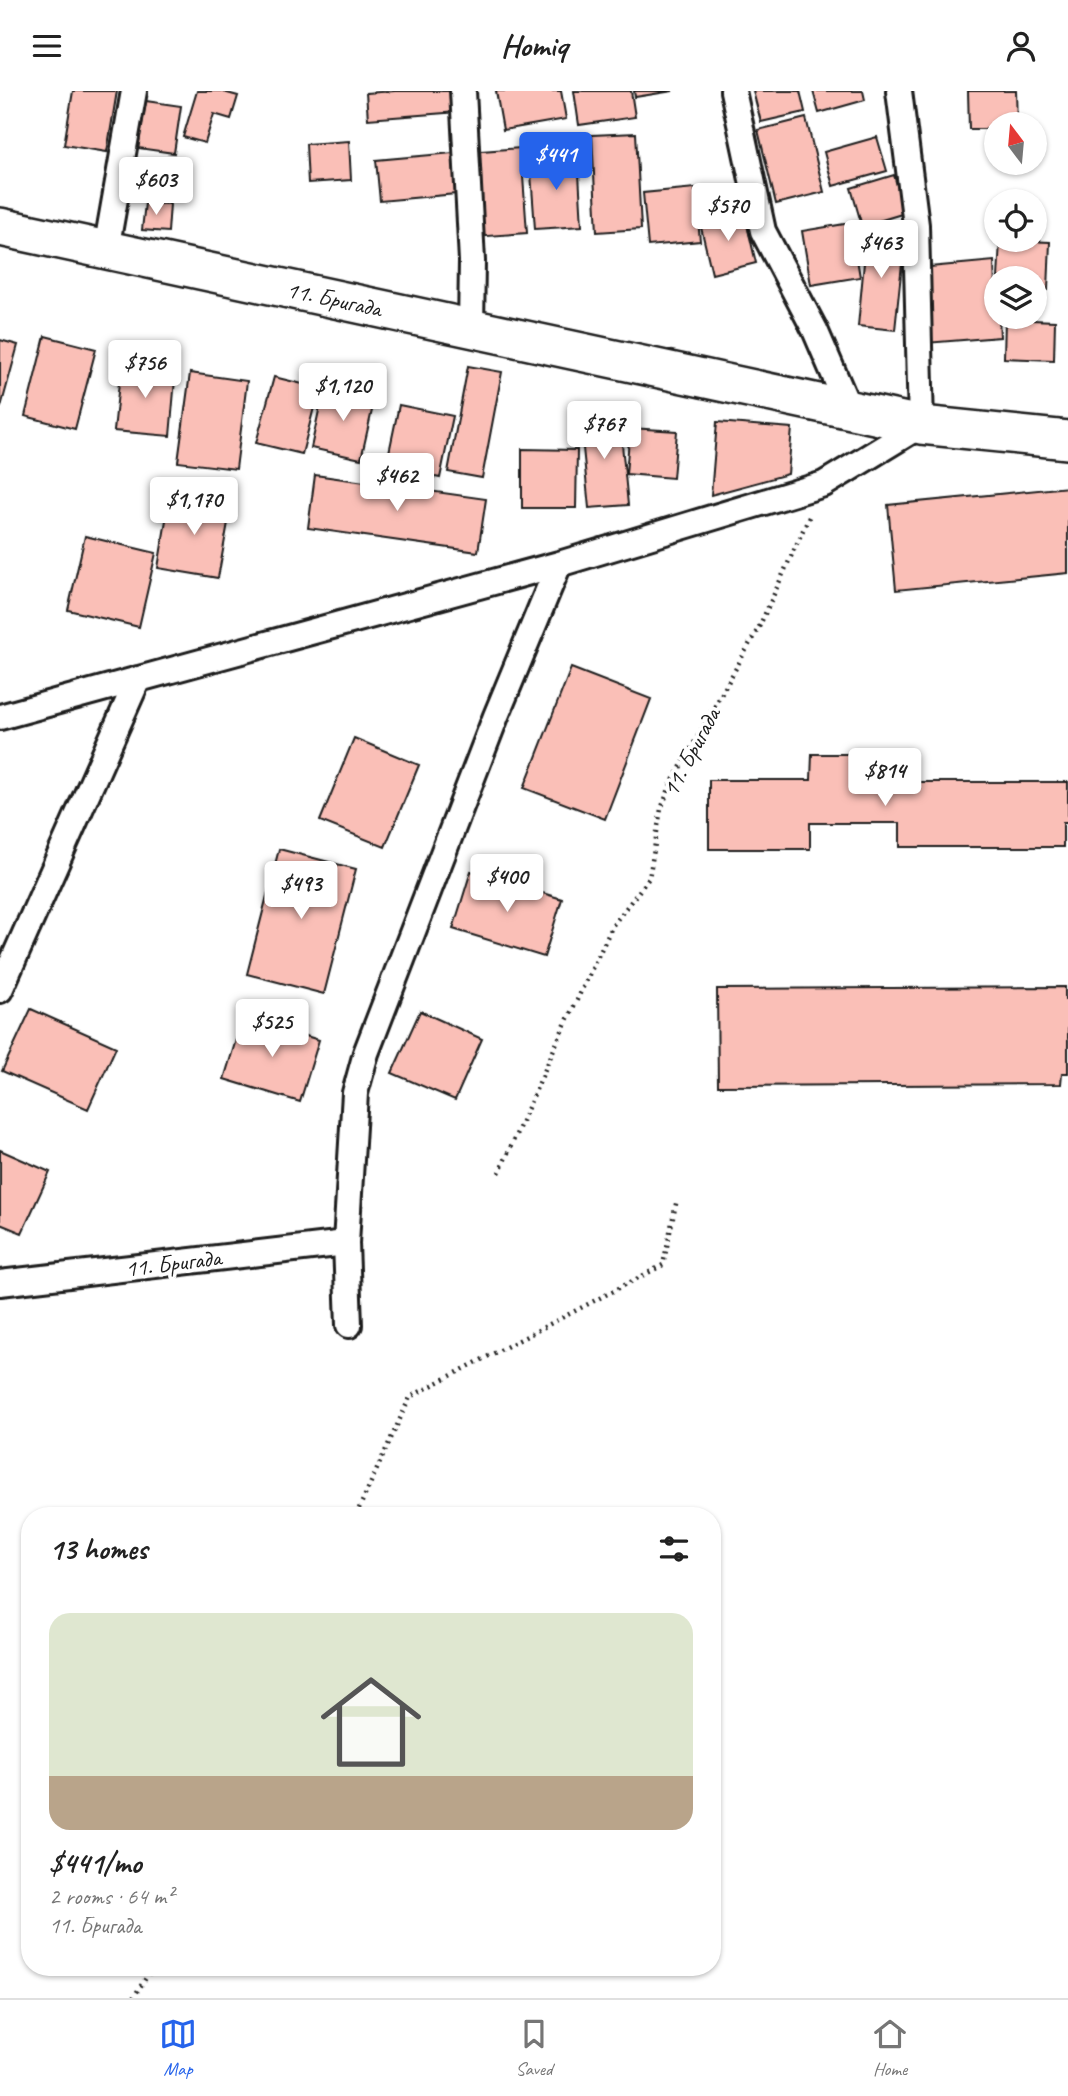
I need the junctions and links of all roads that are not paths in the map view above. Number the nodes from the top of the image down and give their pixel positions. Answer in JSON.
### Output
{"nodes":[{"id":1,"x":134,"y":91,"type":"edge"},
{"id":2,"x":463,"y":91,"type":"edge"},
{"id":3,"x":733,"y":91,"type":"edge"},
{"id":4,"x":899,"y":91,"type":"edge"},
{"id":5,"x":0,"y":227,"type":"edge"},
{"id":6,"x":106,"y":250,"type":"junction"},
{"id":7,"x":471,"y":328,"type":"junction"},
{"id":8,"x":849,"y":409,"type":"junction"},
{"id":9,"x":921,"y":425,"type":"junction"},
{"id":10,"x":1068,"y":440,"type":"edge"},
{"id":11,"x":559,"y":564,"type":"junction"},
{"id":12,"x":138,"y":679,"type":"junction"},
{"id":13,"x":0,"y":717,"type":"edge"},
{"id":14,"x":0,"y":991,"type":"edge"},
{"id":15,"x":346,"y":1243,"type":"junction"},
{"id":16,"x":0,"y":1283,"type":"edge"},
{"id":17,"x":349,"y":1325,"type":"dead end"}],
"edges":[{"from":1,"to":6,"type":"street"},
{"from":2,"to":7,"type":"street"},
{"from":3,"to":8,"type":"street"},
{"from":4,"to":9,"type":"street"},
{"from":5,"to":6,"type":"main road","name":"11. Бригада"},
{"from":6,"to":7,"type":"main road","name":"11. Бригада"},
{"from":7,"to":8,"type":"main road","name":"11. Бригада"},
{"from":8,"to":9,"type":"main road","name":"11. Бригада"},
{"from":9,"to":10,"type":"main road","name":"11. Бригада"},
{"from":9,"to":11,"type":"street"},
{"from":11,"to":12,"type":"street"},
{"from":11,"to":15,"type":"street"},
{"from":12,"to":13,"type":"street"},
{"from":12,"to":14,"type":"street"},
{"from":15,"to":16,"type":"street","name":"11. Бригада"},
{"from":15,"to":17,"type":"street"}]}
